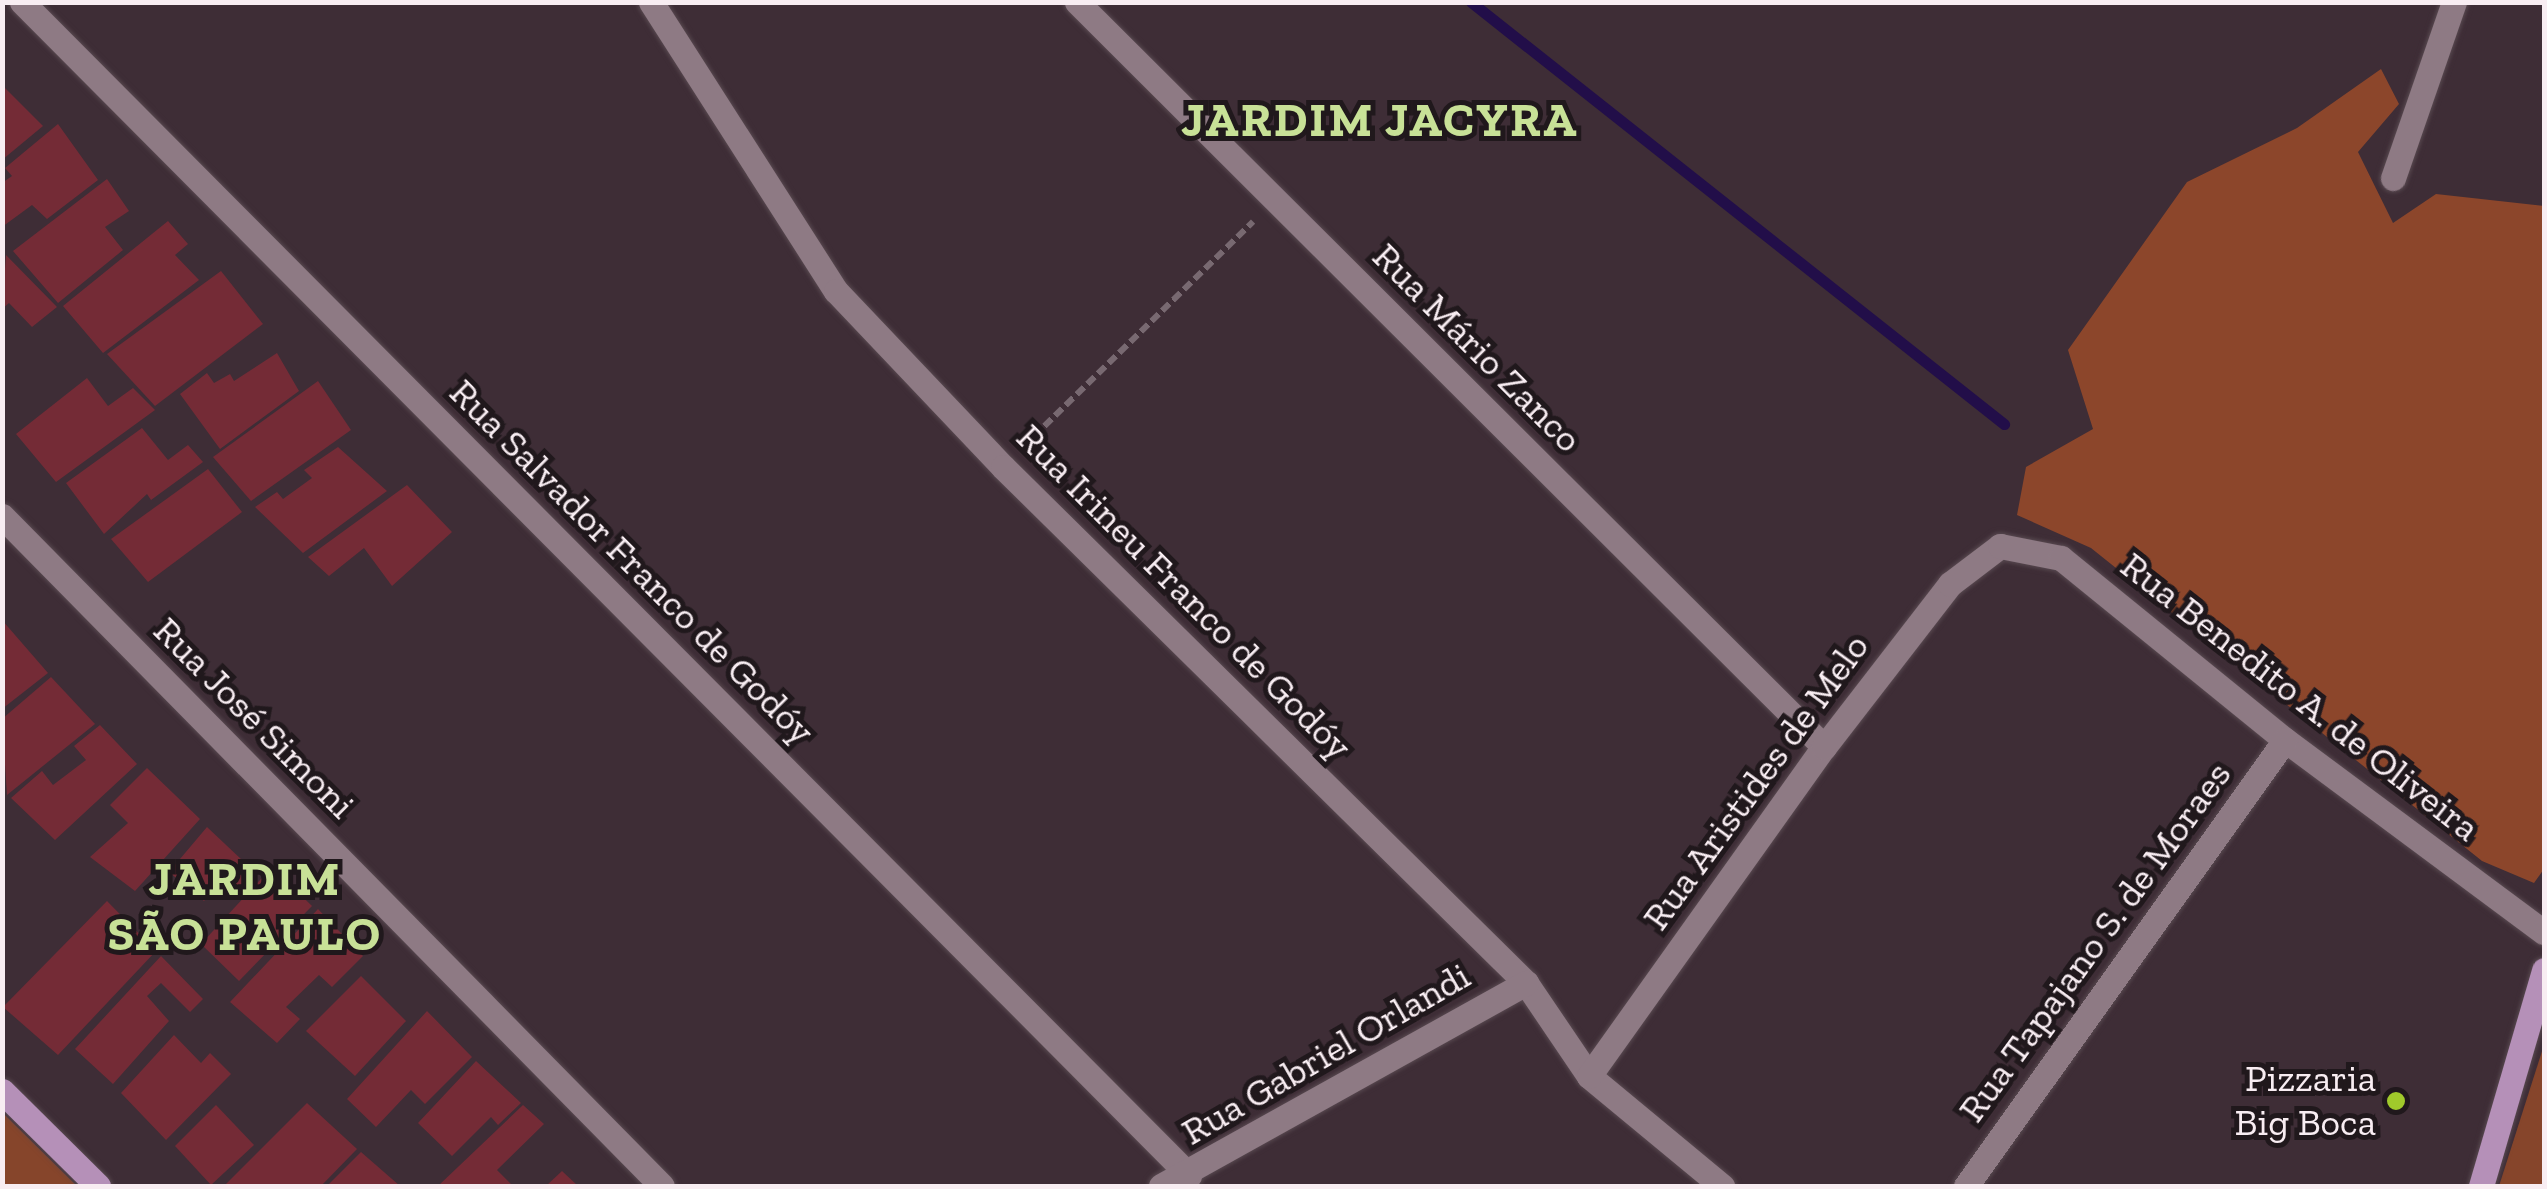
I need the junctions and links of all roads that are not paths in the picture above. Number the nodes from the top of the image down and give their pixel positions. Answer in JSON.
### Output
{"nodes":[{"id":1,"x":22,"y":2,"type":"edge"},
{"id":2,"x":651,"y":2,"type":"edge"},
{"id":3,"x":1077,"y":2,"type":"edge"},
{"id":4,"x":2454,"y":2,"type":"edge"},
{"id":5,"x":2393,"y":178,"type":"dead end"},
{"id":6,"x":2,"y":516,"type":"edge"},
{"id":7,"x":2000,"y":546,"type":"joint"},
{"id":8,"x":2285,"y":740,"type":"junction"},
{"id":9,"x":1824,"y":747,"type":"junction"},
{"id":10,"x":2544,"y":932,"type":"edge"},
{"id":11,"x":2544,"y":970,"type":"edge"},
{"id":12,"x":1526,"y":983,"type":"junction"},
{"id":13,"x":1588,"y":1076,"type":"junction"},
{"id":14,"x":2,"y":1091,"type":"edge"},
{"id":15,"x":1189,"y":1175,"type":"junction"},
{"id":16,"x":98,"y":1186,"type":"edge"},
{"id":17,"x":662,"y":1186,"type":"edge"},
{"id":18,"x":1161,"y":1186,"type":"edge"},
{"id":19,"x":1722,"y":1186,"type":"edge"},
{"id":20,"x":1966,"y":1186,"type":"edge"},
{"id":21,"x":2481,"y":1186,"type":"edge"}],
"edges":[{"from":1,"to":15,"type":"street","name":"Rua Salvador Franco de Godóy"},
{"from":2,"to":12,"type":"street","name":"Rua Irineu Franco de Godóy"},
{"from":3,"to":9,"type":"street","name":"Rua Mário Zanco"},
{"from":4,"to":5,"type":"street"},
{"from":6,"to":17,"type":"street","name":"Rua José Simoni"},
{"from":7,"to":8,"type":"street","name":"Rua Benedito A. de Oliveira"},
{"from":7,"to":9,"type":"street","name":"Rua Aristides de Melo"},
{"from":8,"to":10,"type":"street","name":"Rua Benedito A. de Oliveira"},
{"from":8,"to":20,"type":"street","name":"Rua Tapajano S. de Moraes"},
{"from":9,"to":13,"type":"street","name":"Rua Aristides de Melo"},
{"from":11,"to":21,"type":"main road"},
{"from":12,"to":13,"type":"street","name":"Rua Irineu Franco de Godóy"},
{"from":12,"to":15,"type":"street","name":"Rua Gabriel Orlandi"},
{"from":13,"to":19,"type":"street","name":"Rua Irineu Franco de Godóy"},
{"from":14,"to":16,"type":"main road"},
{"from":15,"to":18,"type":"street","name":"Rua Gabriel Orlandi"}]}
